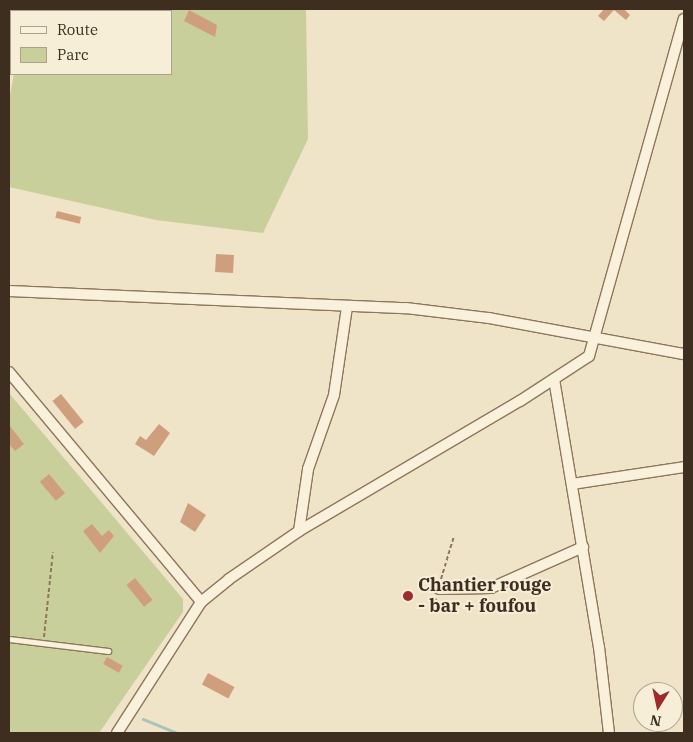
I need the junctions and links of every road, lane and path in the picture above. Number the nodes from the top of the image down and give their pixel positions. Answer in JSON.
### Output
{"nodes":[{"id":1,"x":684,"y":19,"type":"edge"},
{"id":2,"x":9,"y":291,"type":"edge"},
{"id":3,"x":347,"y":307,"type":"junction"},
{"id":4,"x":596,"y":339,"type":"junction"},
{"id":5,"x":684,"y":354,"type":"edge"},
{"id":6,"x":9,"y":372,"type":"edge"},
{"id":7,"x":554,"y":379,"type":"junction"},
{"id":8,"x":684,"y":467,"type":"edge"},
{"id":9,"x":572,"y":484,"type":"junction"},
{"id":10,"x":299,"y":531,"type":"junction"},
{"id":11,"x":454,"y":536,"type":"dead end"},
{"id":12,"x":583,"y":547,"type":"junction"},
{"id":13,"x":53,"y":552,"type":"dead end"},
{"id":14,"x":439,"y":588,"type":"junction"},
{"id":15,"x":202,"y":602,"type":"junction"},
{"id":16,"x":433,"y":608,"type":"dead end"},
{"id":17,"x":9,"y":639,"type":"edge"},
{"id":18,"x":44,"y":642,"type":"junction"},
{"id":19,"x":108,"y":651,"type":"dead end"},
{"id":20,"x":117,"y":733,"type":"edge"},
{"id":21,"x":609,"y":733,"type":"edge"}],
"edges":[{"from":1,"to":4,"type":"street"},
{"from":2,"to":3,"type":"street"},
{"from":3,"to":4,"type":"street"},
{"from":3,"to":10,"type":"street"},
{"from":4,"to":5,"type":"street"},
{"from":4,"to":7,"type":"street"},
{"from":6,"to":15,"type":"street"},
{"from":7,"to":9,"type":"street"},
{"from":7,"to":10,"type":"street"},
{"from":8,"to":9,"type":"street"},
{"from":9,"to":12,"type":"street"},
{"from":10,"to":15,"type":"street"},
{"from":11,"to":14,"type":"path"},
{"from":12,"to":14,"type":"street"},
{"from":12,"to":21,"type":"street"},
{"from":13,"to":18,"type":"path"},
{"from":14,"to":16,"type":"path"},
{"from":15,"to":20,"type":"street"},
{"from":17,"to":18,"type":"lane"},
{"from":18,"to":19,"type":"lane"}]}
